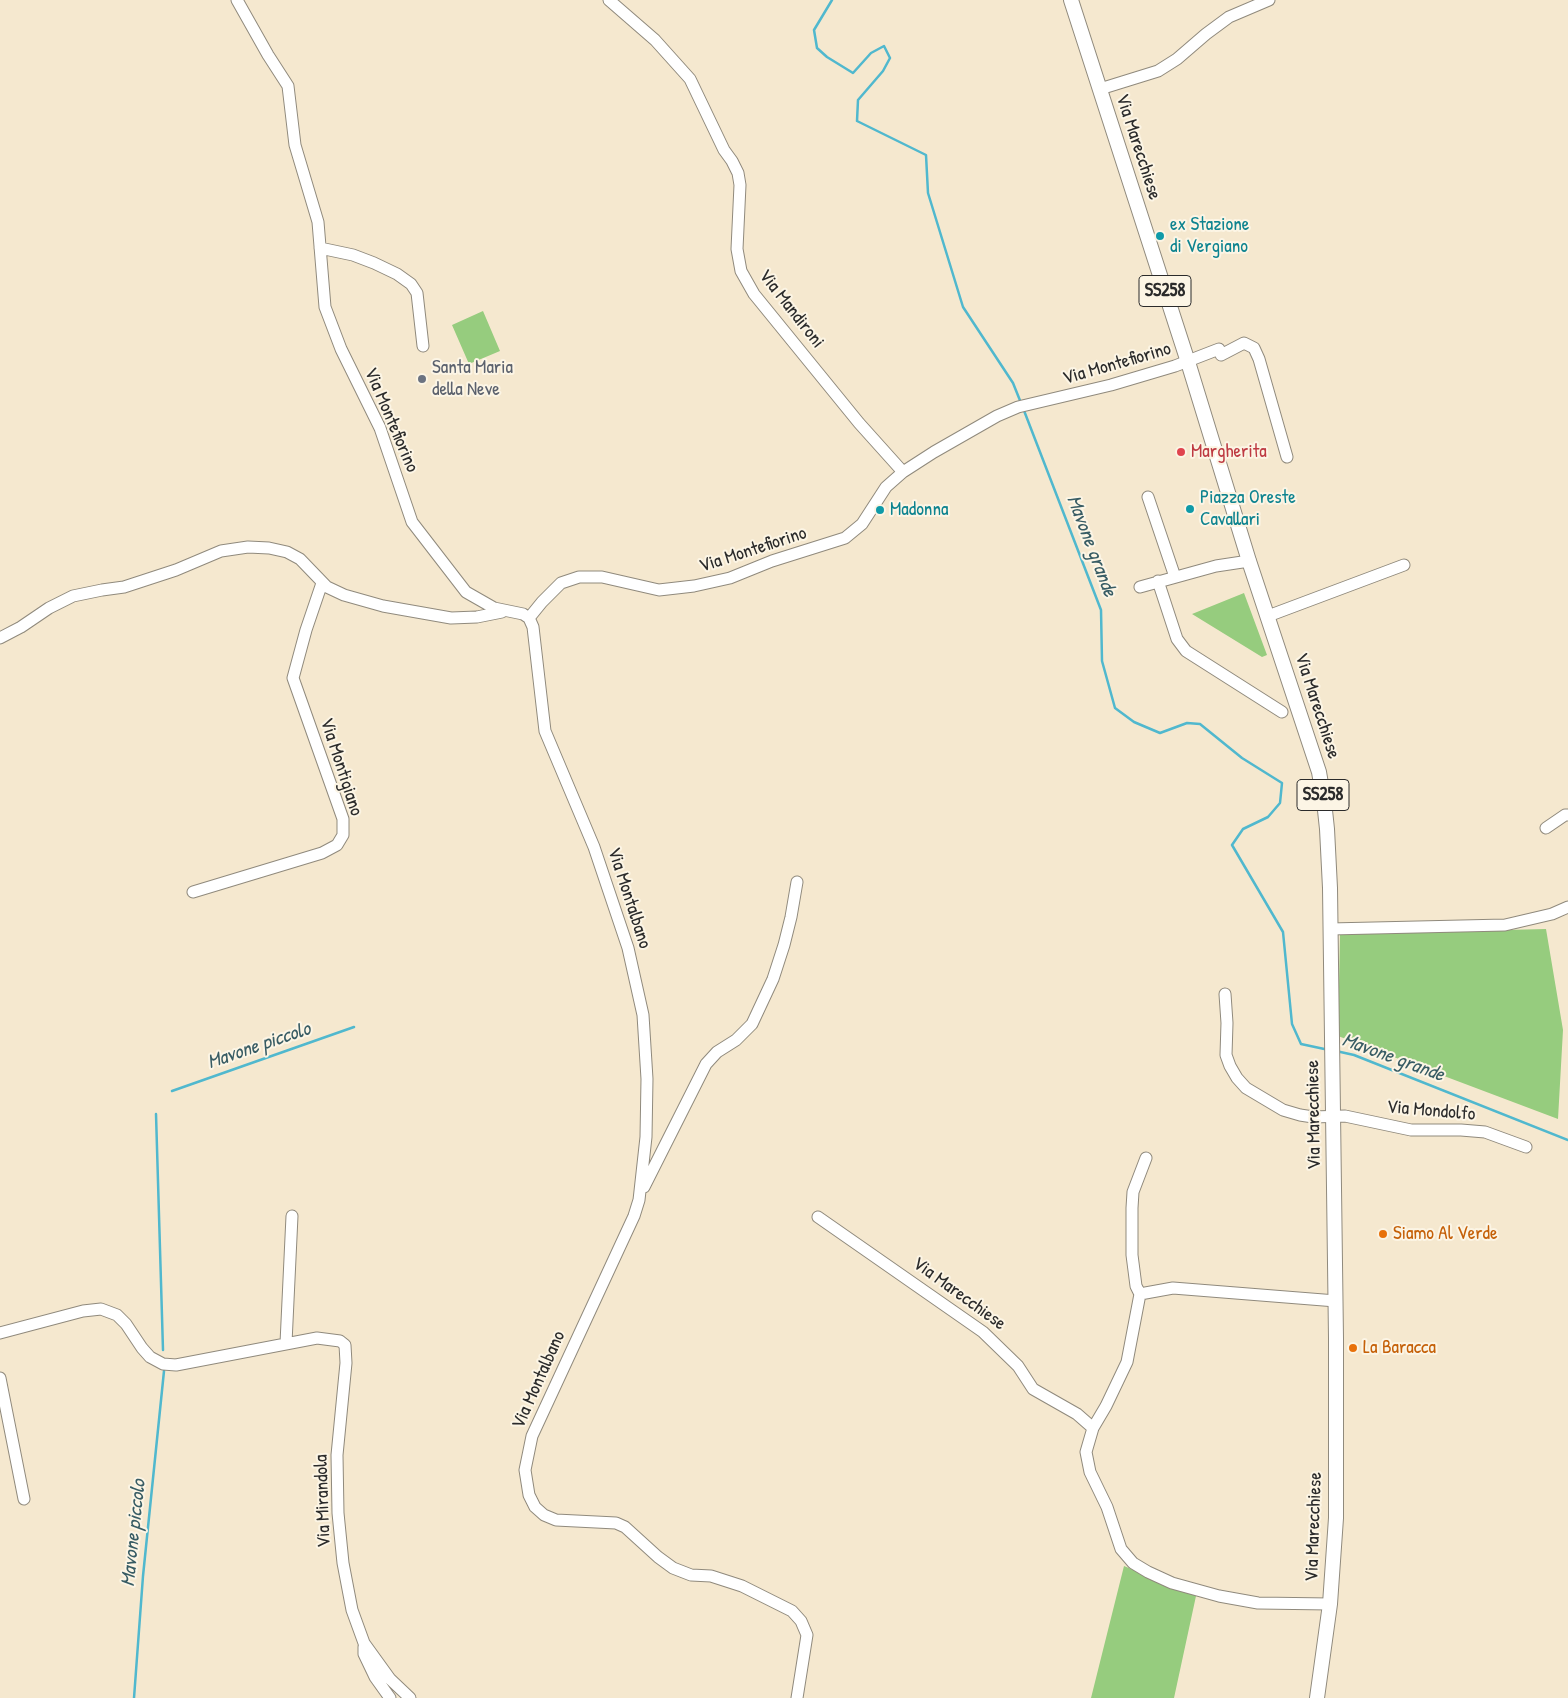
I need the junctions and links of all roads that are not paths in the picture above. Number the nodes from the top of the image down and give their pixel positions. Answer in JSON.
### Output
{"nodes":[{"id":1,"x":237,"y":0,"type":"edge"},
{"id":2,"x":610,"y":0,"type":"edge"},
{"id":3,"x":1071,"y":0,"type":"edge"},
{"id":4,"x":1269,"y":0,"type":"edge"},
{"id":5,"x":1100,"y":89,"type":"junction"},
{"id":6,"x":320,"y":248,"type":"junction"},
{"id":7,"x":423,"y":346,"type":"dead end"},
{"id":8,"x":1188,"y":362,"type":"junction"},
{"id":9,"x":1286,"y":457,"type":"dead end"},
{"id":10,"x":903,"y":472,"type":"junction"},
{"id":11,"x":1148,"y":497,"type":"dead end"},
{"id":12,"x":1248,"y":555,"type":"junction"},
{"id":13,"x":1404,"y":565,"type":"dead end"},
{"id":14,"x":1175,"y":577,"type":"junction"},
{"id":15,"x":1158,"y":581,"type":"junction"},
{"id":16,"x":322,"y":583,"type":"junction"},
{"id":17,"x":1140,"y":587,"type":"dead end"},
{"id":18,"x":506,"y":611,"type":"junction"},
{"id":19,"x":1268,"y":616,"type":"junction"},
{"id":20,"x":529,"y":618,"type":"junction"},
{"id":21,"x":0,"y":638,"type":"edge"},
{"id":22,"x":1282,"y":712,"type":"dead end"},
{"id":23,"x":1568,"y":815,"type":"edge"},
{"id":24,"x":1546,"y":828,"type":"dead end"},
{"id":25,"x":797,"y":882,"type":"dead end"},
{"id":26,"x":193,"y":892,"type":"dead end"},
{"id":27,"x":1568,"y":907,"type":"edge"},
{"id":28,"x":1330,"y":928,"type":"junction"},
{"id":29,"x":1225,"y":994,"type":"dead end"},
{"id":30,"x":1333,"y":1117,"type":"junction"},
{"id":31,"x":1526,"y":1147,"type":"dead end"},
{"id":32,"x":1146,"y":1158,"type":"dead end"},
{"id":33,"x":639,"y":1200,"type":"junction"},
{"id":34,"x":292,"y":1216,"type":"dead end"},
{"id":35,"x":818,"y":1216,"type":"dead end"},
{"id":36,"x":1140,"y":1294,"type":"junction"},
{"id":37,"x":1336,"y":1301,"type":"junction"},
{"id":38,"x":0,"y":1333,"type":"edge"},
{"id":39,"x":286,"y":1343,"type":"junction"},
{"id":40,"x":0,"y":1378,"type":"edge"},
{"id":41,"x":1093,"y":1428,"type":"junction"},
{"id":42,"x":24,"y":1499,"type":"dead end"},
{"id":43,"x":1330,"y":1604,"type":"junction"},
{"id":44,"x":364,"y":1644,"type":"junction"},
{"id":45,"x":390,"y":1698,"type":"edge"},
{"id":46,"x":410,"y":1698,"type":"edge"},
{"id":47,"x":796,"y":1698,"type":"edge"},
{"id":48,"x":1317,"y":1698,"type":"edge"}],
"edges":[{"from":1,"to":6,"type":"street","name":"Via Montefiorino"},
{"from":2,"to":10,"type":"street","name":"Via Mandironi"},
{"from":3,"to":5,"type":"main road","name":"Via Marecchiese","number":"SS258"},
{"from":4,"to":5,"type":"street"},
{"from":5,"to":8,"type":"main road","name":"Via Marecchiese","number":"SS258"},
{"from":6,"to":7,"type":"street"},
{"from":6,"to":18,"type":"street","name":"Via Montefiorino"},
{"from":8,"to":9,"type":"street"},
{"from":8,"to":10,"type":"street","name":"Via Montefiorino"},
{"from":8,"to":12,"type":"main road","name":"Via Marecchiese","number":"SS258"},
{"from":10,"to":20,"type":"street","name":"Via Montefiorino"},
{"from":11,"to":14,"type":"street"},
{"from":12,"to":14,"type":"street"},
{"from":12,"to":19,"type":"main road","name":"Via Marecchiese","number":"SS258"},
{"from":13,"to":19,"type":"street"},
{"from":14,"to":15,"type":"street"},
{"from":15,"to":17,"type":"street"},
{"from":15,"to":22,"type":"street"},
{"from":16,"to":18,"type":"street"},
{"from":16,"to":21,"type":"street"},
{"from":16,"to":26,"type":"street","name":"Via Montigiano"},
{"from":18,"to":20,"type":"street","name":"Via Montefiorino"},
{"from":19,"to":28,"type":"main road","name":"Via Marecchiese","number":"SS258"},
{"from":20,"to":33,"type":"street","name":"Via Montalbano"},
{"from":23,"to":24,"type":"street"},
{"from":25,"to":33,"type":"street","name":"Via Montalbano"},
{"from":27,"to":28,"type":"street"},
{"from":28,"to":30,"type":"main road","name":"Via Marecchiese","number":"SS258"},
{"from":29,"to":30,"type":"street","name":"Via Mondolfo"},
{"from":30,"to":31,"type":"street","name":"Via Mondolfo"},
{"from":30,"to":37,"type":"main road","name":"Via Marecchiese","number":"SS258"},
{"from":32,"to":36,"type":"street","name":"Via Marecchiese"},
{"from":33,"to":47,"type":"street","name":"Via Montalbano"},
{"from":34,"to":39,"type":"street"},
{"from":35,"to":41,"type":"street","name":"Via Marecchiese"},
{"from":36,"to":37,"type":"street"},
{"from":36,"to":41,"type":"street","name":"Via Marecchiese"},
{"from":37,"to":43,"type":"main road","name":"Via Marecchiese","number":"SS258"},
{"from":38,"to":39,"type":"street","name":"Via Mirandola"},
{"from":39,"to":44,"type":"street","name":"Via Mirandola"},
{"from":40,"to":42,"type":"street"},
{"from":41,"to":43,"type":"street","name":"Via Marecchiese"},
{"from":43,"to":48,"type":"main road","name":"Via Marecchiese","number":"SS258"},
{"from":44,"to":45,"type":"street"},
{"from":44,"to":46,"type":"street","name":"Via Mirandola"}]}
